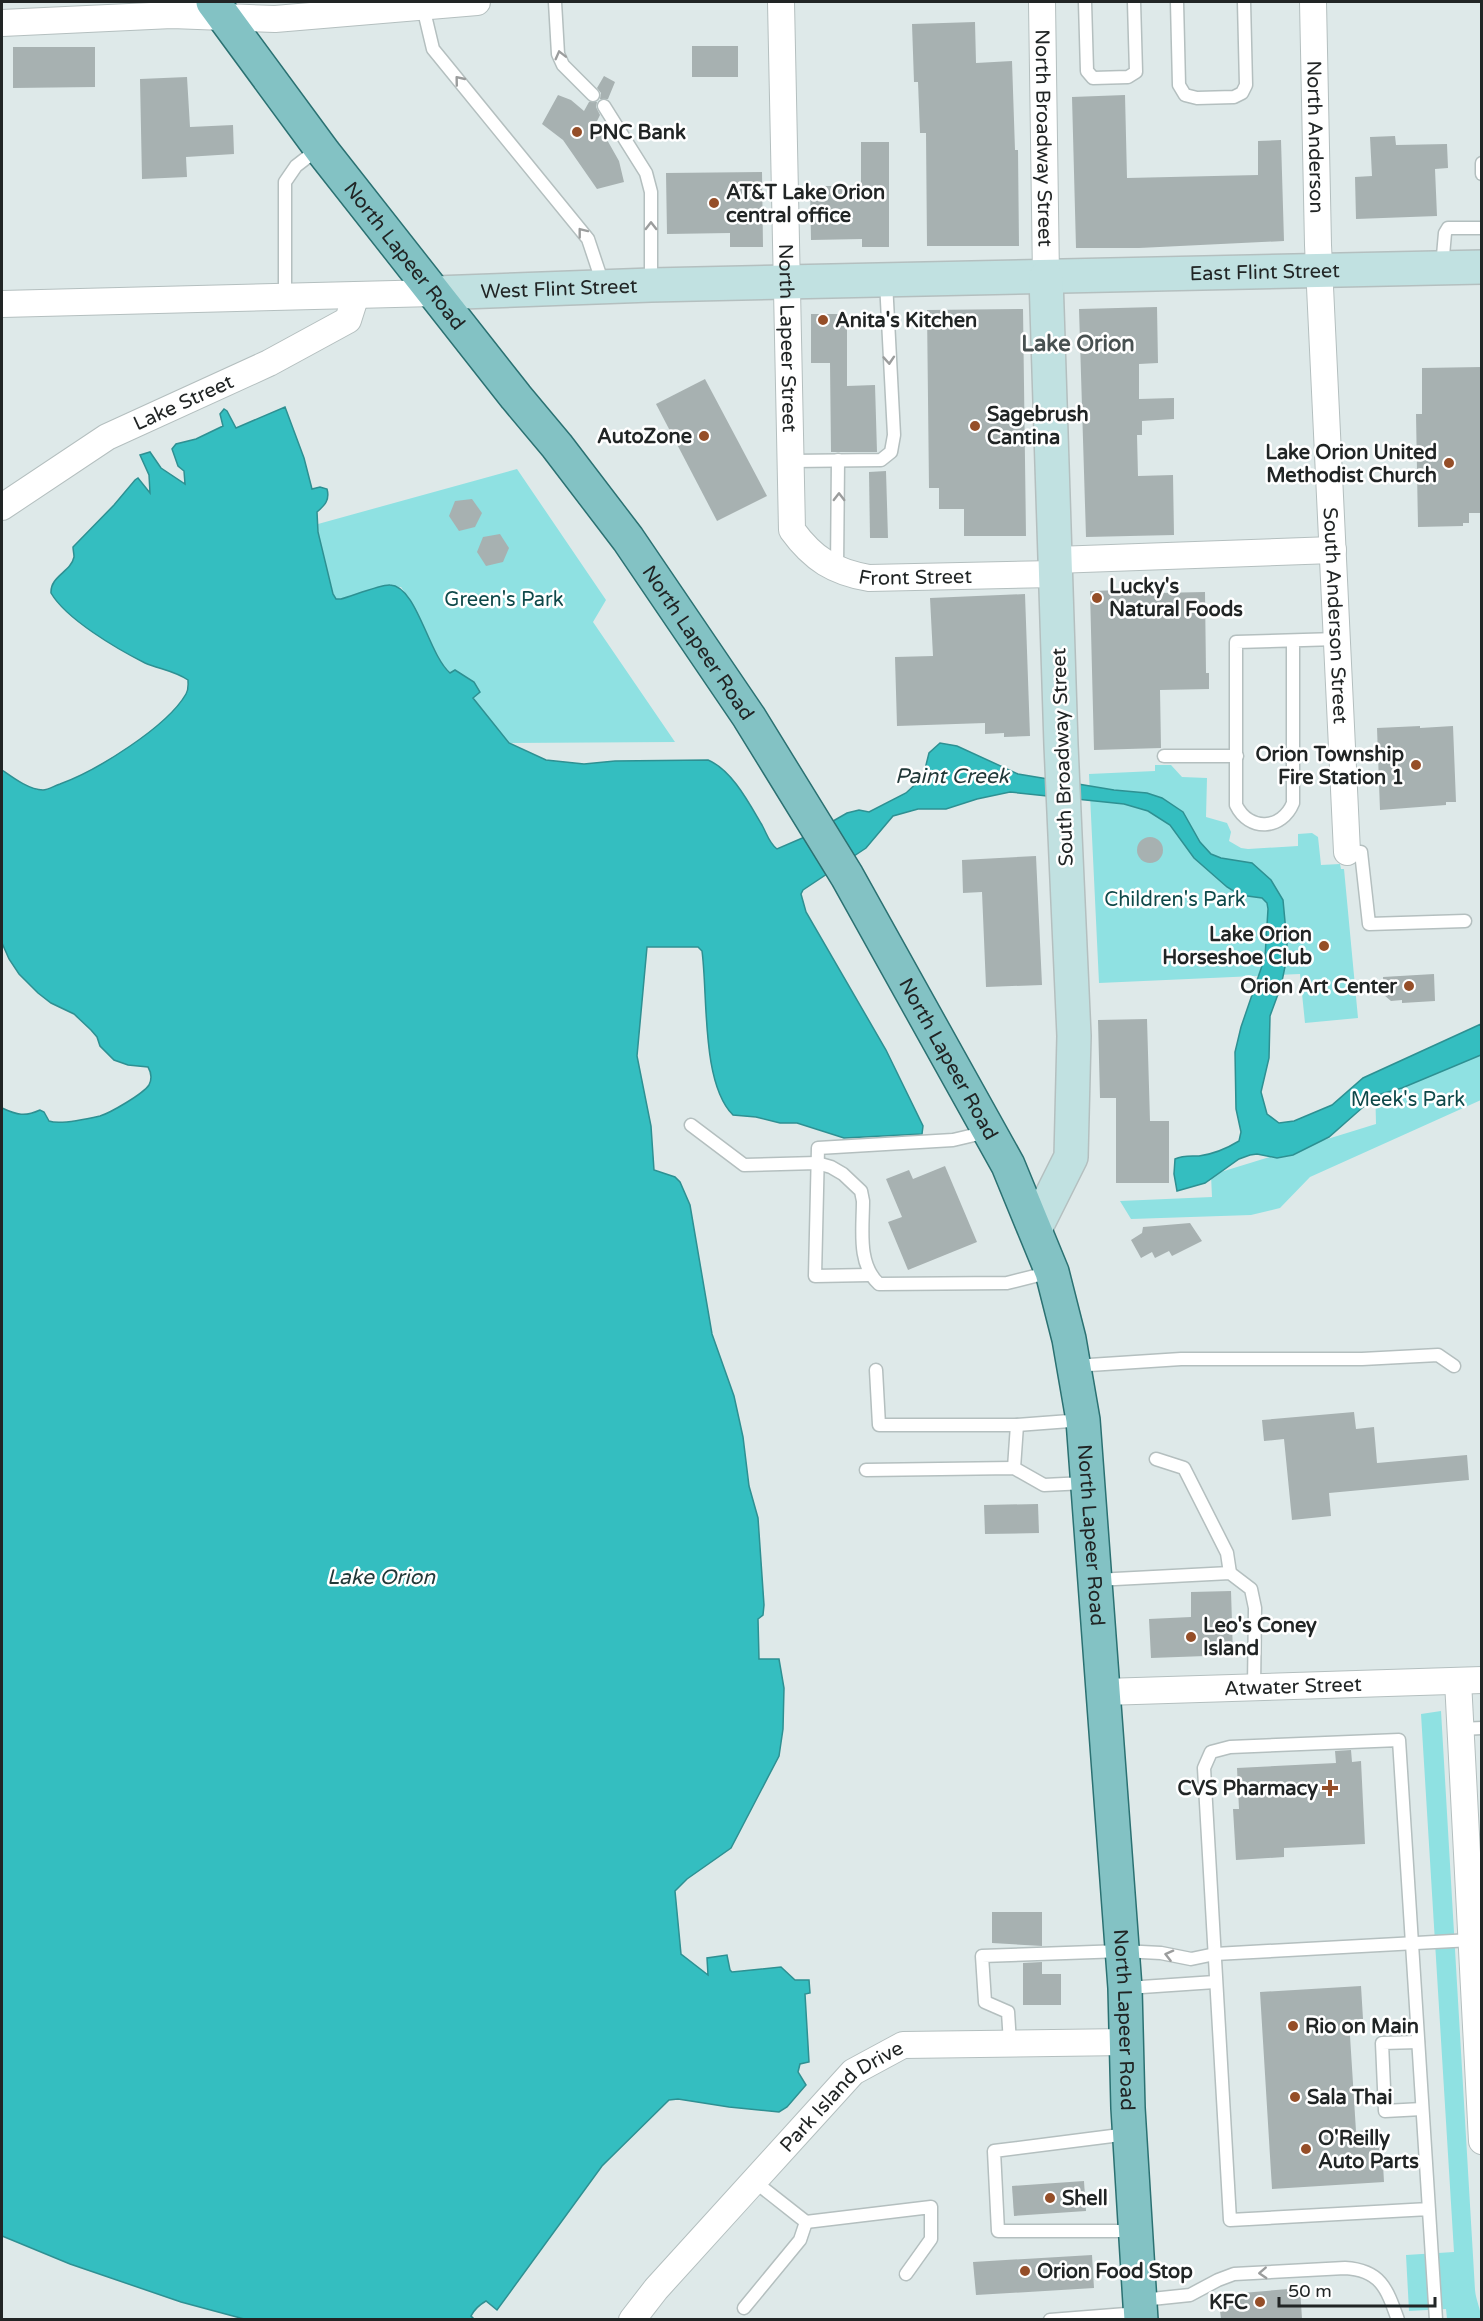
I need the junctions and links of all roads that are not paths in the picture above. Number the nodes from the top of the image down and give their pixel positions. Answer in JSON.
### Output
{"nodes":[{"id":1,"x":477,"y":2,"type":"edge"},
{"id":2,"x":555,"y":2,"type":"edge"},
{"id":3,"x":781,"y":2,"type":"edge"},
{"id":4,"x":1042,"y":2,"type":"edge"},
{"id":5,"x":1085,"y":2,"type":"edge"},
{"id":6,"x":1134,"y":2,"type":"edge"},
{"id":7,"x":1177,"y":2,"type":"edge"},
{"id":8,"x":1244,"y":2,"type":"edge"},
{"id":9,"x":1313,"y":2,"type":"edge"},
{"id":10,"x":423,"y":7,"type":"junction"},
{"id":11,"x":219,"y":9,"type":"edge"},
{"id":12,"x":2,"y":23,"type":"edge"},
{"id":13,"x":593,"y":96,"type":"dead end"},
{"id":14,"x":604,"y":106,"type":"dead end"},
{"id":15,"x":320,"y":147,"type":"junction"},
{"id":16,"x":1482,"y":163,"type":"edge"},
{"id":17,"x":1482,"y":174,"type":"edge"},
{"id":18,"x":1482,"y":228,"type":"edge"},
{"id":19,"x":1442,"y":267,"type":"junction"},
{"id":20,"x":1482,"y":267,"type":"edge"},
{"id":21,"x":1319,"y":271,"type":"junction"},
{"id":22,"x":1046,"y":277,"type":"junction"},
{"id":23,"x":886,"y":280,"type":"junction"},
{"id":24,"x":787,"y":282,"type":"junction"},
{"id":25,"x":651,"y":285,"type":"junction"},
{"id":26,"x":600,"y":286,"type":"junction"},
{"id":27,"x":435,"y":293,"type":"junction"},
{"id":28,"x":356,"y":295,"type":"junction"},
{"id":29,"x":285,"y":298,"type":"junction"},
{"id":30,"x":2,"y":304,"type":"edge"},
{"id":31,"x":791,"y":460,"type":"junction"},
{"id":32,"x":838,"y":460,"type":"junction"},
{"id":33,"x":2,"y":507,"type":"edge"},
{"id":34,"x":792,"y":530,"type":"joint"},
{"id":35,"x":1333,"y":550,"type":"junction"},
{"id":36,"x":1055,"y":567,"type":"junction"},
{"id":37,"x":837,"y":570,"type":"junction"},
{"id":38,"x":1337,"y":639,"type":"junction"},
{"id":39,"x":1293,"y":641,"type":"junction"},
{"id":40,"x":1164,"y":756,"type":"dead end"},
{"id":41,"x":1237,"y":756,"type":"junction"},
{"id":42,"x":1347,"y":852,"type":"joint"},
{"id":43,"x":1465,"y":921,"type":"dead end"},
{"id":44,"x":691,"y":1125,"type":"dead end"},
{"id":45,"x":988,"y":1132,"type":"junction"},
{"id":46,"x":817,"y":1163,"type":"junction"},
{"id":47,"x":1035,"y":1229,"type":"junction"},
{"id":48,"x":1052,"y":1272,"type":"junction"},
{"id":49,"x":869,"y":1275,"type":"junction"},
{"id":50,"x":1073,"y":1366,"type":"junction"},
{"id":51,"x":1454,"y":1366,"type":"dead end"},
{"id":52,"x":876,"y":1370,"type":"dead end"},
{"id":53,"x":1083,"y":1420,"type":"junction"},
{"id":54,"x":1017,"y":1425,"type":"junction"},
{"id":55,"x":1156,"y":1459,"type":"dead end"},
{"id":56,"x":1014,"y":1468,"type":"junction"},
{"id":57,"x":866,"y":1470,"type":"dead end"},
{"id":58,"x":1088,"y":1483,"type":"junction"},
{"id":59,"x":1230,"y":1573,"type":"junction"},
{"id":60,"x":1095,"y":1580,"type":"junction"},
{"id":61,"x":1470,"y":1681,"type":"edge"},
{"id":62,"x":1254,"y":1688,"type":"junction"},
{"id":63,"x":1104,"y":1692,"type":"junction"},
{"id":64,"x":1471,"y":1729,"type":"edge"},
{"id":65,"x":1474,"y":1828,"type":"edge"},
{"id":66,"x":1477,"y":1939,"type":"edge"},
{"id":67,"x":1413,"y":1943,"type":"junction"},
{"id":68,"x":1122,"y":1951,"type":"junction"},
{"id":69,"x":1215,"y":1954,"type":"junction"},
{"id":70,"x":1215,"y":1982,"type":"junction"},
{"id":71,"x":1125,"y":1988,"type":"junction"},
{"id":72,"x":1478,"y":2015,"type":"edge"},
{"id":73,"x":1127,"y":2042,"type":"junction"},
{"id":74,"x":1418,"y":2042,"type":"junction"},
{"id":75,"x":1010,"y":2043,"type":"junction"},
{"id":76,"x":1422,"y":2109,"type":"junction"},
{"id":77,"x":1481,"y":2114,"type":"edge"},
{"id":78,"x":1130,"y":2134,"type":"junction"},
{"id":79,"x":1482,"y":2140,"type":"edge"},
{"id":80,"x":754,"y":2181,"type":"junction"},
{"id":81,"x":1429,"y":2210,"type":"junction"},
{"id":82,"x":806,"y":2222,"type":"junction"},
{"id":83,"x":1135,"y":2231,"type":"junction"},
{"id":84,"x":906,"y":2274,"type":"dead end"},
{"id":85,"x":744,"y":2308,"type":"dead end"},
{"id":86,"x":1140,"y":2311,"type":"edge"},
{"id":87,"x":632,"y":2319,"type":"edge"},
{"id":88,"x":1050,"y":2319,"type":"edge"},
{"id":89,"x":1398,"y":2319,"type":"edge"},
{"id":90,"x":1436,"y":2319,"type":"edge"}],
"edges":[{"from":1,"to":10,"type":"street"},
{"from":13,"to":2,"type":"lane","one_way":true},
{"from":3,"to":24,"type":"street","name":"North Lapeer Street"},
{"from":4,"to":22,"type":"street","name":"North Broadway Street"},
{"from":5,"to":6,"type":"lane"},
{"from":7,"to":8,"type":"lane"},
{"from":9,"to":21,"type":"street","name":"North Anderson"},
{"from":10,"to":11,"type":"street"},
{"from":26,"to":10,"type":"lane","one_way":true},
{"from":11,"to":12,"type":"street"},
{"from":11,"to":15,"type":"main road","name":"North Lapeer Road"},
{"from":25,"to":14,"type":"lane","one_way":true},
{"from":15,"to":27,"type":"main road","name":"North Lapeer Road"},
{"from":15,"to":29,"type":"lane"},
{"from":16,"to":17,"type":"lane"},
{"from":18,"to":19,"type":"lane"},
{"from":19,"to":20,"type":"main road","name":"East Flint Street"},
{"from":19,"to":21,"type":"main road","name":"East Flint Street"},
{"from":21,"to":22,"type":"main road","name":"East Flint Street"},
{"from":21,"to":35,"type":"street","name":"South Anderson Street"},
{"from":22,"to":23,"type":"main road","name":"West Flint Street"},
{"from":22,"to":36,"type":"main road","name":"South Broadway Street"},
{"from":23,"to":24,"type":"main road","name":"West Flint Street"},
{"from":23,"to":32,"type":"lane","one_way":true},
{"from":24,"to":25,"type":"main road","name":"West Flint Street"},
{"from":24,"to":31,"type":"street","name":"North Lapeer Street"},
{"from":25,"to":26,"type":"main road","name":"West Flint Street"},
{"from":26,"to":27,"type":"main road","name":"West Flint Street"},
{"from":27,"to":28,"type":"street","name":"West Flint Street"},
{"from":27,"to":45,"type":"main road","name":"North Lapeer Road"},
{"from":28,"to":29,"type":"street","name":"West Flint Street"},
{"from":28,"to":33,"type":"street","name":"Lake Street"},
{"from":29,"to":30,"type":"street","name":"West Flint Street"},
{"from":31,"to":32,"type":"lane"},
{"from":31,"to":34,"type":"street","name":"North Lapeer Street"},
{"from":37,"to":32,"type":"lane","one_way":true},
{"from":34,"to":37,"type":"street","name":"Front Street"},
{"from":35,"to":36,"type":"street","name":"Front Street"},
{"from":35,"to":38,"type":"street","name":"South Anderson Street"},
{"from":36,"to":37,"type":"street","name":"Front Street"},
{"from":36,"to":47,"type":"main road","name":"South Broadway Street"},
{"from":38,"to":39,"type":"lane"},
{"from":38,"to":42,"type":"street","name":"South Anderson Street"},
{"from":39,"to":41,"type":"lane"},
{"from":39,"to":41,"type":"lane"},
{"from":40,"to":41,"type":"lane"},
{"from":42,"to":43,"type":"lane"},
{"from":44,"to":46,"type":"lane"},
{"from":45,"to":46,"type":"lane"},
{"from":45,"to":47,"type":"main road","name":"North Lapeer Road"},
{"from":46,"to":49,"type":"lane"},
{"from":46,"to":49,"type":"lane"},
{"from":47,"to":48,"type":"main road","name":"North Lapeer Road"},
{"from":48,"to":49,"type":"lane"},
{"from":48,"to":50,"type":"main road","name":"North Lapeer Road"},
{"from":50,"to":51,"type":"lane"},
{"from":50,"to":53,"type":"main road","name":"North Lapeer Road"},
{"from":52,"to":54,"type":"lane"},
{"from":53,"to":54,"type":"lane"},
{"from":53,"to":58,"type":"main road","name":"North Lapeer Road"},
{"from":54,"to":56,"type":"lane"},
{"from":55,"to":59,"type":"lane"},
{"from":56,"to":57,"type":"lane"},
{"from":56,"to":58,"type":"lane"},
{"from":58,"to":60,"type":"main road","name":"North Lapeer Road"},
{"from":59,"to":60,"type":"lane"},
{"from":59,"to":62,"type":"lane"},
{"from":60,"to":63,"type":"main road","name":"North Lapeer Road"},
{"from":61,"to":62,"type":"street","name":"Atwater Street"},
{"from":61,"to":64,"type":"street"},
{"from":62,"to":63,"type":"street","name":"Atwater Street"},
{"from":63,"to":68,"type":"main road","name":"North Lapeer Road"},
{"from":64,"to":65,"type":"street"},
{"from":65,"to":66,"type":"street"},
{"from":66,"to":67,"type":"lane"},
{"from":66,"to":72,"type":"street"},
{"from":67,"to":69,"type":"lane"},
{"from":67,"to":69,"type":"lane"},
{"from":67,"to":74,"type":"lane"},
{"from":69,"to":68,"type":"lane","one_way":true},
{"from":68,"to":71,"type":"main road","name":"North Lapeer Road"},
{"from":68,"to":75,"type":"lane"},
{"from":69,"to":70,"type":"lane"},
{"from":70,"to":71,"type":"lane"},
{"from":70,"to":81,"type":"lane"},
{"from":71,"to":73,"type":"main road","name":"North Lapeer Road"},
{"from":72,"to":77,"type":"street"},
{"from":73,"to":75,"type":"street","name":"Park Island Drive"},
{"from":73,"to":78,"type":"main road","name":"North Lapeer Road"},
{"from":74,"to":76,"type":"lane"},
{"from":74,"to":76,"type":"lane"},
{"from":75,"to":80,"type":"street","name":"Park Island Drive"},
{"from":76,"to":81,"type":"lane"},
{"from":77,"to":79,"type":"street"},
{"from":78,"to":83,"type":"main road","name":"North Lapeer Road"},
{"from":78,"to":83,"type":"lane"},
{"from":80,"to":82,"type":"lane"},
{"from":80,"to":87,"type":"street","name":"Park Island Drive"},
{"from":81,"to":90,"type":"lane"},
{"from":82,"to":84,"type":"lane"},
{"from":82,"to":85,"type":"lane"},
{"from":83,"to":86,"type":"main road","name":"North Lapeer Road"},
{"from":86,"to":88,"type":"lane"},
{"from":89,"to":86,"type":"lane","one_way":true}]}
